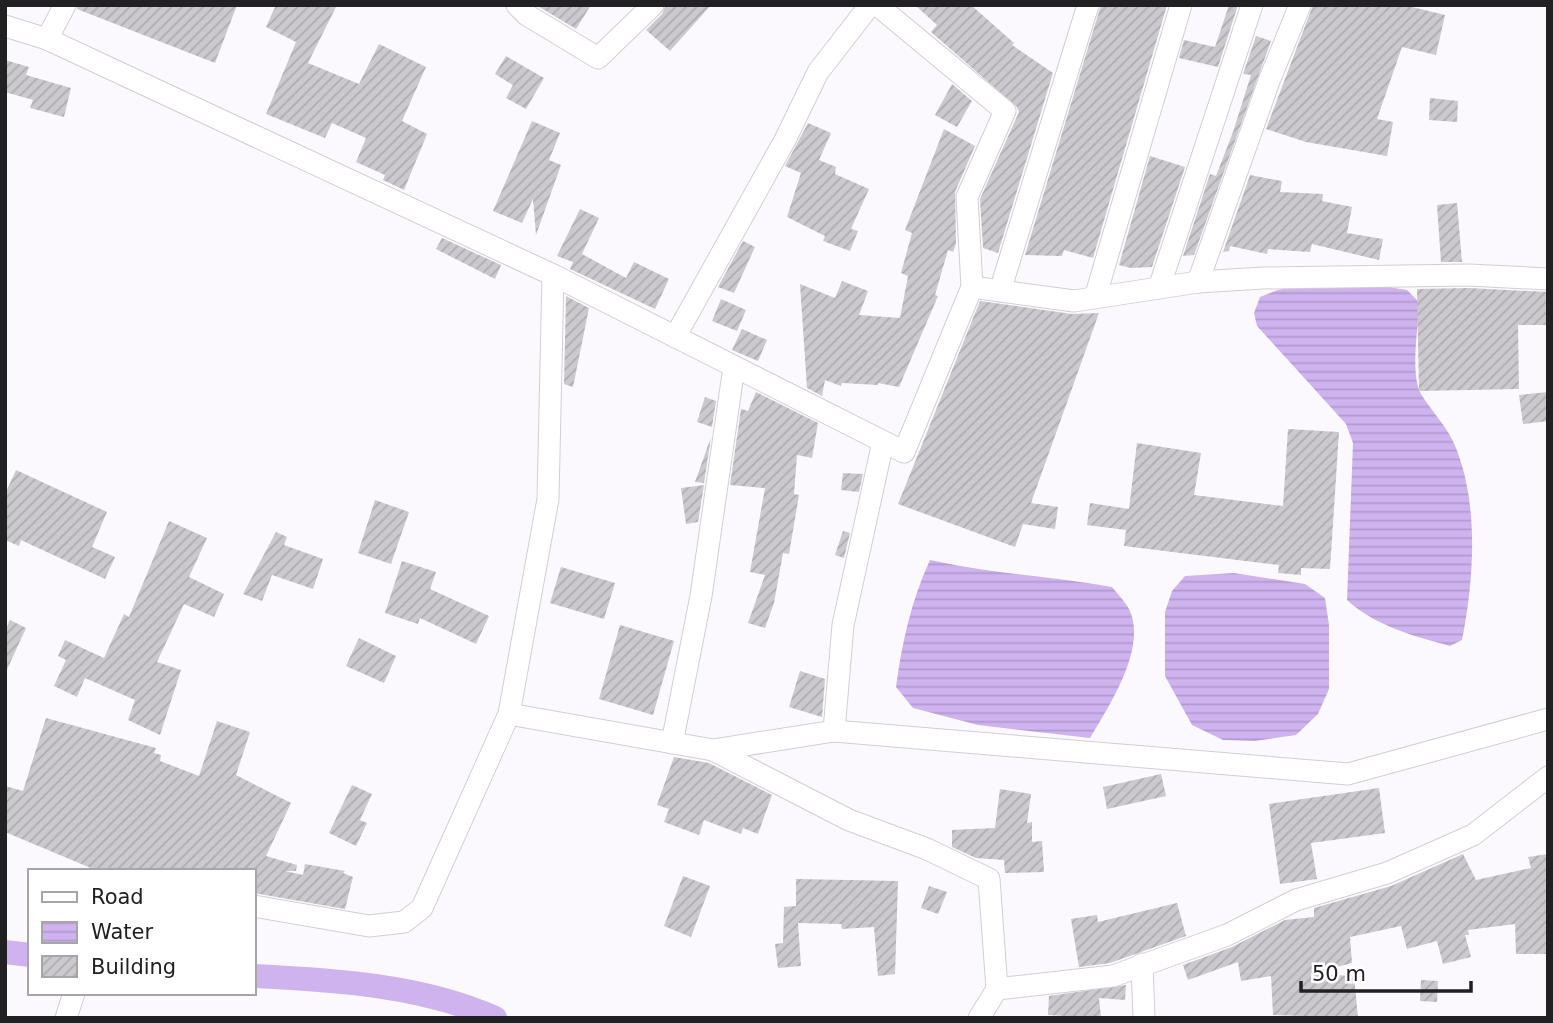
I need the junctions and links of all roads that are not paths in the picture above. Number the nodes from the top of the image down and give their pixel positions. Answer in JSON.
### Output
{"nodes":[{"id":1,"x":65,"y":5,"type":"edge"},
{"id":2,"x":517,"y":5,"type":"edge"},
{"id":3,"x":653,"y":5,"type":"edge"},
{"id":4,"x":870,"y":5,"type":"edge"},
{"id":5,"x":877,"y":5,"type":"edge"},
{"id":6,"x":1088,"y":5,"type":"edge"},
{"id":7,"x":1181,"y":5,"type":"edge"},
{"id":8,"x":1252,"y":5,"type":"edge"},
{"id":9,"x":1300,"y":5,"type":"edge"},
{"id":10,"x":5,"y":26,"type":"edge"},
{"id":11,"x":47,"y":39,"type":"junction"},
{"id":12,"x":553,"y":275,"type":"junction"},
{"id":13,"x":1548,"y":279,"type":"edge"},
{"id":14,"x":1198,"y":282,"type":"junction"},
{"id":15,"x":972,"y":287,"type":"junction"},
{"id":16,"x":1159,"y":288,"type":"junction"},
{"id":17,"x":1000,"y":291,"type":"junction"},
{"id":18,"x":1095,"y":298,"type":"junction"},
{"id":19,"x":675,"y":337,"type":"junction"},
{"id":20,"x":734,"y":366,"type":"junction"},
{"id":21,"x":883,"y":442,"type":"junction"},
{"id":22,"x":509,"y":714,"type":"junction"},
{"id":23,"x":1548,"y":719,"type":"edge"},
{"id":24,"x":834,"y":731,"type":"junction"},
{"id":25,"x":672,"y":743,"type":"junction"},
{"id":26,"x":713,"y":750,"type":"junction"},
{"id":27,"x":1548,"y":778,"type":"edge"},
{"id":28,"x":256,"y":906,"type":"edge"},
{"id":29,"x":1142,"y":964,"type":"junction"},
{"id":30,"x":997,"y":989,"type":"junction"},
{"id":31,"x":73,"y":995,"type":"edge"},
{"id":32,"x":66,"y":1018,"type":"edge"},
{"id":33,"x":979,"y":1018,"type":"edge"},
{"id":34,"x":1144,"y":1018,"type":"edge"}],
"edges":[{"from":1,"to":11,"type":"street"},
{"from":2,"to":3,"type":"street"},
{"from":4,"to":19,"type":"street"},
{"from":5,"to":15,"type":"street"},
{"from":6,"to":17,"type":"street"},
{"from":7,"to":18,"type":"street"},
{"from":8,"to":16,"type":"street"},
{"from":9,"to":14,"type":"street"},
{"from":10,"to":11,"type":"street"},
{"from":11,"to":12,"type":"street"},
{"from":12,"to":19,"type":"street"},
{"from":12,"to":22,"type":"street"},
{"from":13,"to":14,"type":"street"},
{"from":14,"to":16,"type":"street"},
{"from":15,"to":17,"type":"street"},
{"from":15,"to":21,"type":"street"},
{"from":16,"to":18,"type":"street"},
{"from":17,"to":18,"type":"street"},
{"from":19,"to":20,"type":"street"},
{"from":20,"to":21,"type":"street"},
{"from":20,"to":25,"type":"street"},
{"from":21,"to":24,"type":"street"},
{"from":22,"to":25,"type":"street"},
{"from":22,"to":28,"type":"street"},
{"from":23,"to":24,"type":"street"},
{"from":24,"to":26,"type":"street"},
{"from":25,"to":26,"type":"street"},
{"from":26,"to":30,"type":"street"},
{"from":27,"to":29,"type":"street"},
{"from":29,"to":30,"type":"street"},
{"from":29,"to":34,"type":"street"},
{"from":30,"to":33,"type":"street"},
{"from":31,"to":32,"type":"street"}]}
